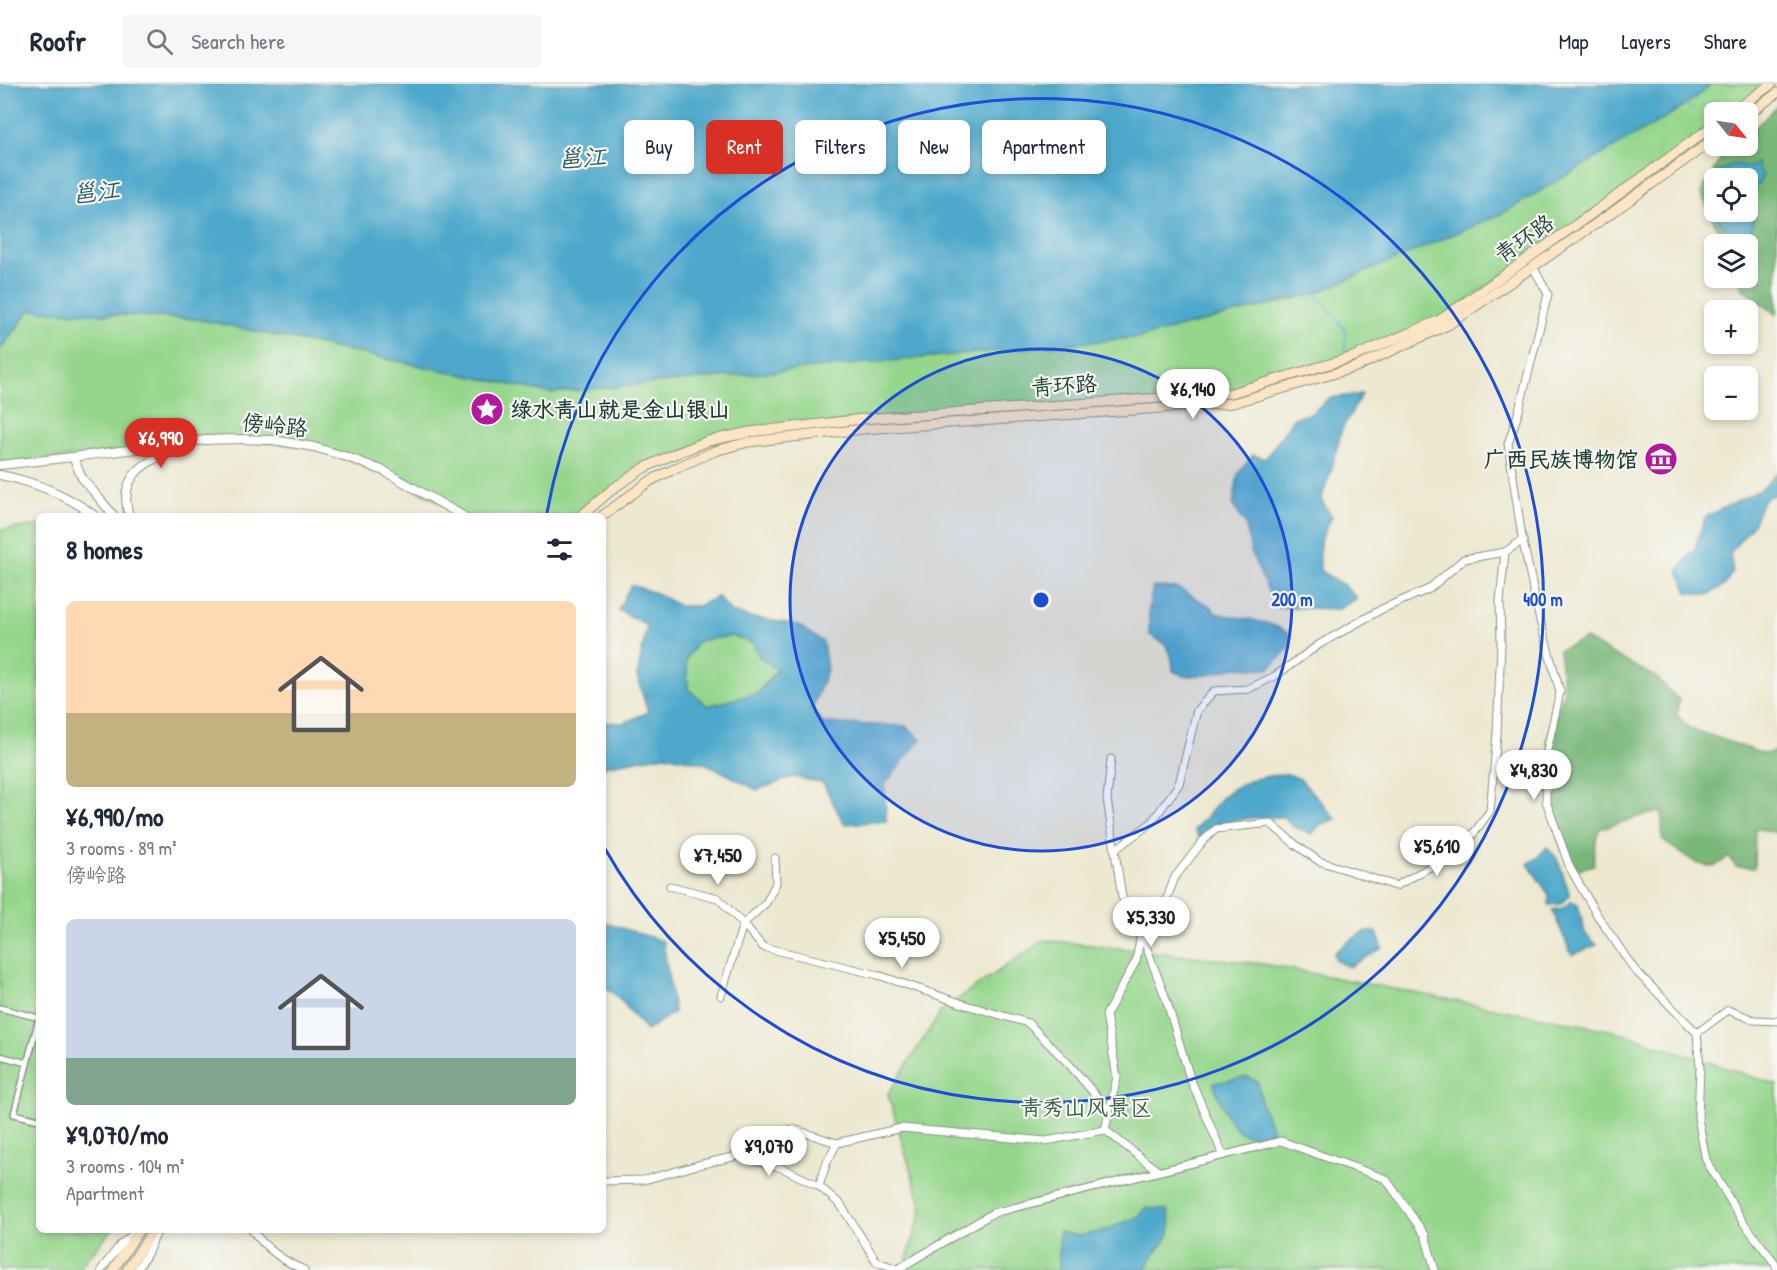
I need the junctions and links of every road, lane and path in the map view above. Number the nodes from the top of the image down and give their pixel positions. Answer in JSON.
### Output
{"nodes":[{"id":1,"x":1772,"y":84,"type":"edge"},
{"id":2,"x":1777,"y":93,"type":"edge"},
{"id":3,"x":1746,"y":102,"type":"edge"},
{"id":4,"x":1758,"y":107,"type":"edge"},
{"id":5,"x":1704,"y":132,"type":"edge"},
{"id":6,"x":1704,"y":146,"type":"edge"},
{"id":7,"x":1533,"y":267,"type":"junction"},
{"id":8,"x":206,"y":440,"type":"junction"},
{"id":9,"x":73,"y":457,"type":"junction"},
{"id":10,"x":0,"y":465,"type":"edge"},
{"id":11,"x":0,"y":475,"type":"edge"},
{"id":12,"x":90,"y":513,"type":"edge"},
{"id":13,"x":111,"y":513,"type":"edge"},
{"id":14,"x":128,"y":513,"type":"edge"},
{"id":15,"x":458,"y":513,"type":"edge"},
{"id":16,"x":585,"y":513,"type":"edge"},
{"id":17,"x":606,"y":513,"type":"edge"},
{"id":18,"x":1523,"y":540,"type":"junction"},
{"id":19,"x":1505,"y":552,"type":"junction"},
{"id":20,"x":1111,"y":759,"type":"dead end"},
{"id":21,"x":1116,"y":849,"type":"junction"},
{"id":22,"x":775,"y":858,"type":"dead end"},
{"id":23,"x":670,"y":886,"type":"dead end"},
{"id":24,"x":742,"y":924,"type":"junction"},
{"id":25,"x":1142,"y":933,"type":"junction"},
{"id":26,"x":721,"y":996,"type":"dead end"},
{"id":27,"x":0,"y":1008,"type":"edge"},
{"id":28,"x":36,"y":1017,"type":"edge"},
{"id":29,"x":1777,"y":1021,"type":"edge"},
{"id":30,"x":1697,"y":1034,"type":"junction"},
{"id":31,"x":36,"y":1040,"type":"edge"},
{"id":32,"x":0,"y":1056,"type":"edge"},
{"id":33,"x":27,"y":1063,"type":"junction"},
{"id":34,"x":1109,"y":1111,"type":"junction"},
{"id":35,"x":36,"y":1119,"type":"edge"},
{"id":36,"x":1105,"y":1130,"type":"junction"},
{"id":37,"x":837,"y":1143,"type":"junction"},
{"id":38,"x":1223,"y":1155,"type":"junction"},
{"id":39,"x":737,"y":1156,"type":"junction"},
{"id":40,"x":1158,"y":1171,"type":"junction"},
{"id":41,"x":606,"y":1181,"type":"edge"},
{"id":42,"x":819,"y":1186,"type":"junction"},
{"id":43,"x":134,"y":1233,"type":"edge"},
{"id":44,"x":136,"y":1233,"type":"edge"},
{"id":45,"x":153,"y":1233,"type":"edge"},
{"id":46,"x":154,"y":1233,"type":"edge"},
{"id":47,"x":254,"y":1233,"type":"edge"},
{"id":48,"x":1776,"y":1267,"type":"edge"},
{"id":49,"x":101,"y":1270,"type":"edge"},
{"id":50,"x":113,"y":1270,"type":"edge"},
{"id":51,"x":127,"y":1270,"type":"edge"},
{"id":52,"x":137,"y":1270,"type":"edge"},
{"id":53,"x":304,"y":1270,"type":"edge"},
{"id":54,"x":1435,"y":1270,"type":"edge"}],
"edges":[{"from":1,"to":3,"type":"main road"},
{"from":2,"to":4,"type":"main road"},
{"from":5,"to":16,"type":"main road","name":"青环路"},
{"from":6,"to":7,"type":"main road","name":"青环路"},
{"from":7,"to":17,"type":"main road","name":"青环路"},
{"from":7,"to":18,"type":"street"},
{"from":8,"to":9,"type":"street","name":"傍岭路"},
{"from":8,"to":14,"type":"street"},
{"from":8,"to":15,"type":"street","name":"傍岭路"},
{"from":9,"to":10,"type":"street","name":"傍岭路"},
{"from":9,"to":13,"type":"street"},
{"from":11,"to":12,"type":"street"},
{"from":18,"to":19,"type":"street"},
{"from":18,"to":30,"type":"street"},
{"from":19,"to":21,"type":"street"},
{"from":19,"to":25,"type":"street"},
{"from":20,"to":21,"type":"street"},
{"from":21,"to":25,"type":"street"},
{"from":22,"to":24,"type":"street"},
{"from":23,"to":24,"type":"street"},
{"from":24,"to":26,"type":"street"},
{"from":24,"to":34,"type":"street"},
{"from":25,"to":34,"type":"street"},
{"from":25,"to":38,"type":"street"},
{"from":27,"to":28,"type":"street"},
{"from":29,"to":30,"type":"street"},
{"from":30,"to":48,"type":"street"},
{"from":31,"to":33,"type":"street"},
{"from":32,"to":33,"type":"street"},
{"from":33,"to":35,"type":"street"},
{"from":34,"to":36,"type":"street"},
{"from":36,"to":37,"type":"street"},
{"from":36,"to":40,"type":"street"},
{"from":37,"to":39,"type":"street"},
{"from":37,"to":42,"type":"street"},
{"from":38,"to":40,"type":"street"},
{"from":38,"to":54,"type":"street"},
{"from":39,"to":41,"type":"street"},
{"from":39,"to":42,"type":"street"},
{"from":40,"to":42,"type":"street"},
{"from":43,"to":49,"type":"street"},
{"from":44,"to":50,"type":"main road"},
{"from":45,"to":51,"type":"main road"},
{"from":46,"to":52,"type":"street"},
{"from":47,"to":53,"type":"street"}]}
